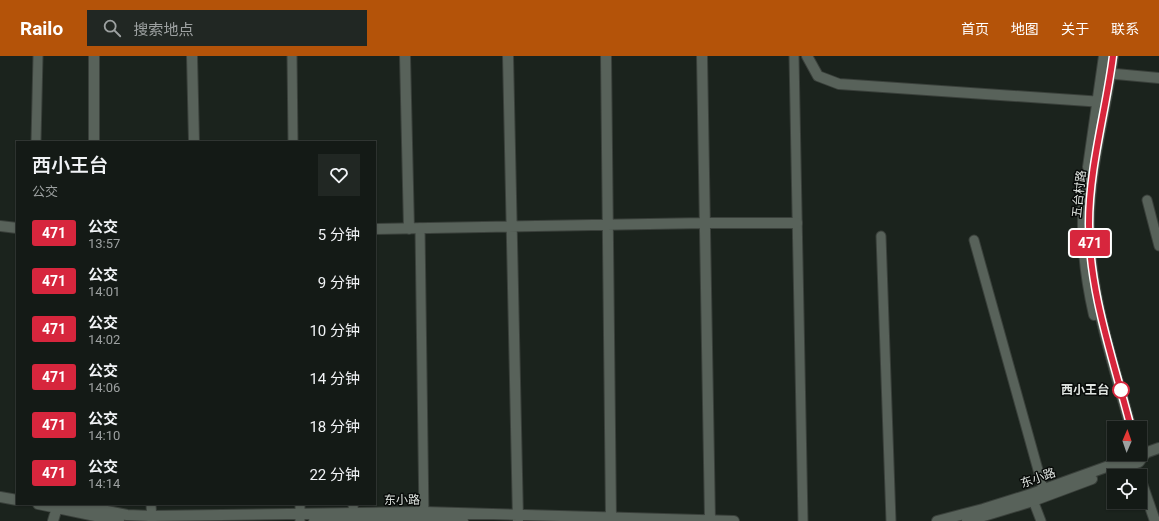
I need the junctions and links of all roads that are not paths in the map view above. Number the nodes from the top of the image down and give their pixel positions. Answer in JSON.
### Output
{"nodes":[{"id":1,"x":38,"y":56,"type":"edge"},
{"id":2,"x":94,"y":56,"type":"edge"},
{"id":3,"x":192,"y":56,"type":"edge"},
{"id":4,"x":292,"y":56,"type":"edge"},
{"id":5,"x":405,"y":56,"type":"edge"},
{"id":6,"x":508,"y":56,"type":"edge"},
{"id":7,"x":606,"y":56,"type":"edge"},
{"id":8,"x":702,"y":56,"type":"edge"},
{"id":9,"x":794,"y":56,"type":"edge"},
{"id":10,"x":807,"y":56,"type":"edge"},
{"id":11,"x":1104,"y":56,"type":"edge"},
{"id":12,"x":1113,"y":56,"type":"edge"},
{"id":13,"x":1107,"y":73,"type":"junction"},
{"id":14,"x":1159,"y":78,"type":"edge"},
{"id":15,"x":1102,"y":102,"type":"junction"},
{"id":16,"x":36,"y":141,"type":"edge"},
{"id":17,"x":94,"y":141,"type":"edge"},
{"id":18,"x":194,"y":141,"type":"edge"},
{"id":19,"x":293,"y":141,"type":"edge"},
{"id":20,"x":1147,"y":200,"type":"dead end"},
{"id":21,"x":705,"y":223,"type":"junction"},
{"id":22,"x":797,"y":223,"type":"junction"},
{"id":23,"x":608,"y":225,"type":"junction"},
{"id":24,"x":0,"y":226,"type":"edge"},
{"id":25,"x":511,"y":227,"type":"junction"},
{"id":26,"x":16,"y":228,"type":"edge"},
{"id":27,"x":420,"y":228,"type":"junction"},
{"id":28,"x":376,"y":229,"type":"edge"},
{"id":29,"x":409,"y":229,"type":"junction"},
{"id":30,"x":881,"y":236,"type":"dead end"},
{"id":31,"x":974,"y":240,"type":"dead end"},
{"id":32,"x":1159,"y":246,"type":"edge"},
{"id":33,"x":1122,"y":421,"type":"edge"},
{"id":34,"x":1129,"y":421,"type":"edge"},
{"id":35,"x":1159,"y":448,"type":"edge"},
{"id":36,"x":1147,"y":453,"type":"edge"},
{"id":37,"x":1125,"y":461,"type":"edge"},
{"id":38,"x":0,"y":490,"type":"edge"},
{"id":39,"x":16,"y":493,"type":"edge"},
{"id":40,"x":1044,"y":493,"type":"junction"},
{"id":41,"x":0,"y":497,"type":"edge"},
{"id":42,"x":1032,"y":498,"type":"junction"},
{"id":43,"x":1147,"y":498,"type":"edge"},
{"id":44,"x":16,"y":500,"type":"edge"},
{"id":45,"x":48,"y":505,"type":"edge"},
{"id":46,"x":77,"y":505,"type":"edge"},
{"id":47,"x":151,"y":505,"type":"edge"},
{"id":48,"x":243,"y":505,"type":"edge"},
{"id":49,"x":58,"y":506,"type":"edge"},
{"id":50,"x":300,"y":513,"type":"edge"},
{"id":51,"x":354,"y":513,"type":"edge"},
{"id":52,"x":424,"y":516,"type":"junction"},
{"id":53,"x":152,"y":518,"type":"edge"},
{"id":54,"x":243,"y":518,"type":"edge"},
{"id":55,"x":399,"y":518,"type":"edge"},
{"id":56,"x":486,"y":518,"type":"edge"},
{"id":57,"x":518,"y":518,"type":"edge"},
{"id":58,"x":612,"y":519,"type":"edge"},
{"id":59,"x":954,"y":519,"type":"edge"},
{"id":60,"x":710,"y":520,"type":"edge"},
{"id":61,"x":53,"y":521,"type":"edge"},
{"id":62,"x":119,"y":521,"type":"edge"},
{"id":63,"x":314,"y":521,"type":"edge"},
{"id":64,"x":463,"y":521,"type":"edge"},
{"id":65,"x":734,"y":521,"type":"edge"},
{"id":66,"x":804,"y":521,"type":"edge"},
{"id":67,"x":891,"y":521,"type":"edge"},
{"id":68,"x":937,"y":521,"type":"edge"},
{"id":69,"x":967,"y":521,"type":"edge"},
{"id":70,"x":1041,"y":521,"type":"edge"},
{"id":71,"x":1155,"y":521,"type":"edge"}],
"edges":[{"from":1,"to":16,"type":"lane"},
{"from":2,"to":17,"type":"street"},
{"from":3,"to":18,"type":"street"},
{"from":4,"to":19,"type":"lane"},
{"from":5,"to":29,"type":"street"},
{"from":6,"to":25,"type":"street"},
{"from":7,"to":23,"type":"street"},
{"from":8,"to":21,"type":"street"},
{"from":9,"to":22,"type":"lane"},
{"from":10,"to":15,"type":"street"},
{"from":11,"to":13,"type":"street","name":"五台村路"},
{"from":12,"to":13,"type":"street","name":"五台村路"},
{"from":13,"to":14,"type":"street"},
{"from":13,"to":15,"type":"street","name":"五台村路"},
{"from":15,"to":33,"type":"street","name":"五台村路"},
{"from":15,"to":34,"type":"street","name":"五台村路"},
{"from":20,"to":32,"type":"lane"},
{"from":21,"to":22,"type":"street"},
{"from":21,"to":23,"type":"street"},
{"from":21,"to":60,"type":"street"},
{"from":22,"to":66,"type":"lane"},
{"from":23,"to":25,"type":"street"},
{"from":23,"to":58,"type":"street"},
{"from":24,"to":26,"type":"street"},
{"from":25,"to":27,"type":"street"},
{"from":25,"to":57,"type":"street"},
{"from":27,"to":29,"type":"street"},
{"from":27,"to":52,"type":"lane"},
{"from":28,"to":29,"type":"street"},
{"from":30,"to":67,"type":"lane"},
{"from":31,"to":40,"type":"lane"},
{"from":35,"to":36,"type":"street","name":"东小路"},
{"from":37,"to":40,"type":"street","name":"东小路"},
{"from":38,"to":39,"type":"street"},
{"from":40,"to":42,"type":"street","name":"东小路"},
{"from":41,"to":44,"type":"street"},
{"from":42,"to":59,"type":"street","name":"东小路"},
{"from":42,"to":69,"type":"street","name":"东小路"},
{"from":42,"to":70,"type":"lane"},
{"from":43,"to":71,"type":"street"},
{"from":45,"to":49,"type":"street"},
{"from":46,"to":53,"type":"street","name":"东小路"},
{"from":47,"to":53,"type":"lane"},
{"from":48,"to":54,"type":"street"},
{"from":49,"to":61,"type":"street"},
{"from":49,"to":62,"type":"street"},
{"from":50,"to":51,"type":"street","name":"东小路"},
{"from":50,"to":54,"type":"street","name":"东小路"},
{"from":51,"to":55,"type":"street","name":"东小路"},
{"from":51,"to":63,"type":"street","name":"东小路"},
{"from":52,"to":55,"type":"street","name":"东小路"},
{"from":52,"to":56,"type":"street","name":"东小路"},
{"from":52,"to":64,"type":"street","name":"东小路"},
{"from":53,"to":54,"type":"street","name":"东小路"},
{"from":56,"to":57,"type":"street","name":"东小路"},
{"from":57,"to":58,"type":"street","name":"东小路"},
{"from":58,"to":60,"type":"street","name":"东小路"},
{"from":59,"to":68,"type":"street","name":"东小路"},
{"from":60,"to":65,"type":"street","name":"东小路"}]}
